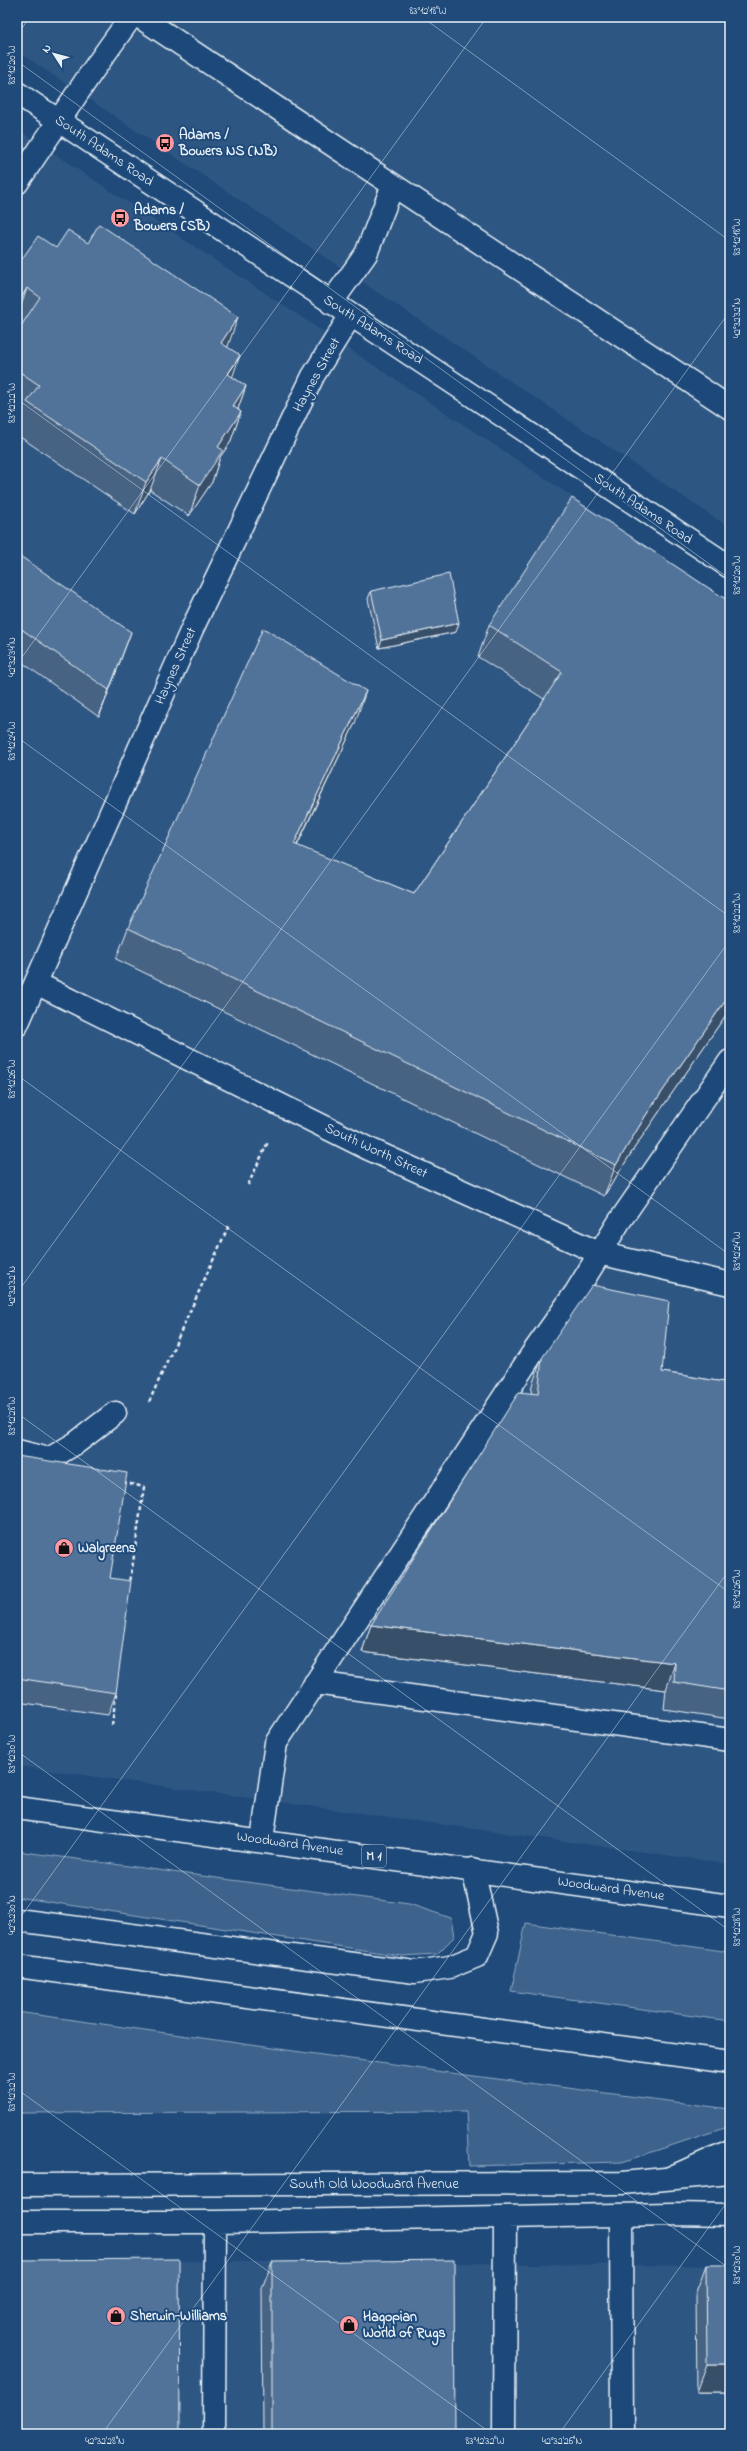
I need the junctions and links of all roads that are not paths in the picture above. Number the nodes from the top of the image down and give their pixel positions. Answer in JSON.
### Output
{"nodes":[{"id":1,"x":131,"y":17,"type":"edge"},
{"id":2,"x":140,"y":17,"type":"edge"},
{"id":3,"x":17,"y":93,"type":"edge"},
{"id":4,"x":59,"y":121,"type":"junction"},
{"id":5,"x":17,"y":183,"type":"edge"},
{"id":6,"x":393,"y":185,"type":"junction"},
{"id":7,"x":332,"y":303,"type":"junction"},
{"id":8,"x":351,"y":315,"type":"junction"},
{"id":9,"x":730,"y":408,"type":"edge"},
{"id":10,"x":730,"y":567,"type":"edge"},
{"id":11,"x":36,"y":983,"type":"junction"},
{"id":12,"x":17,"y":1025,"type":"edge"},
{"id":13,"x":730,"y":1061,"type":"edge"},
{"id":14,"x":599,"y":1253,"type":"junction"},
{"id":15,"x":730,"y":1284,"type":"edge"},
{"id":16,"x":115,"y":1413,"type":"dead end"},
{"id":17,"x":17,"y":1452,"type":"edge"},
{"id":18,"x":316,"y":1683,"type":"junction"},
{"id":19,"x":730,"y":1740,"type":"edge"},
{"id":20,"x":17,"y":1808,"type":"edge"},
{"id":21,"x":262,"y":1840,"type":"junction"},
{"id":22,"x":473,"y":1869,"type":"junction"},
{"id":23,"x":730,"y":1906,"type":"edge"},
{"id":24,"x":17,"y":1920,"type":"edge"},
{"id":25,"x":17,"y":1966,"type":"edge"},
{"id":26,"x":730,"y":2062,"type":"edge"},
{"id":27,"x":730,"y":2151,"type":"edge"},
{"id":28,"x":730,"y":2173,"type":"edge"},
{"id":29,"x":670,"y":2178,"type":"junction"},
{"id":30,"x":17,"y":2185,"type":"edge"},
{"id":31,"x":730,"y":2215,"type":"edge"},
{"id":32,"x":621,"y":2216,"type":"junction"},
{"id":33,"x":505,"y":2217,"type":"junction"},
{"id":34,"x":17,"y":2222,"type":"edge"},
{"id":35,"x":215,"y":2222,"type":"junction"},
{"id":36,"x":214,"y":2434,"type":"edge"},
{"id":37,"x":504,"y":2434,"type":"edge"},
{"id":38,"x":622,"y":2434,"type":"edge"}],
"edges":[{"from":1,"to":4,"type":"street"},
{"from":2,"to":6,"type":"street"},
{"from":3,"to":4,"type":"street","name":"South Adams Road"},
{"from":4,"to":5,"type":"street"},
{"from":4,"to":7,"type":"street","name":"South Adams Road"},
{"from":6,"to":7,"type":"street"},
{"from":6,"to":9,"type":"street"},
{"from":7,"to":8,"type":"street","name":"South Adams Road"},
{"from":8,"to":10,"type":"street","name":"South Adams Road"},
{"from":8,"to":11,"type":"street","name":"Haynes Street"},
{"from":11,"to":12,"type":"street","name":"Haynes Street"},
{"from":11,"to":14,"type":"street","name":"South Worth Street"},
{"from":13,"to":14,"type":"street"},
{"from":14,"to":15,"type":"street","name":"South Worth Street"},
{"from":14,"to":18,"type":"street"},
{"from":16,"to":17,"type":"street"},
{"from":18,"to":19,"type":"street"},
{"from":18,"to":21,"type":"street"},
{"from":20,"to":21,"type":"street","name":"Woodward Avenue","number":"M 1"},
{"from":21,"to":22,"type":"street","name":"Woodward Avenue","number":"M 1"},
{"from":22,"to":23,"type":"street","name":"Woodward Avenue","number":"M 1"},
{"from":22,"to":24,"type":"street"},
{"from":25,"to":26,"type":"street"},
{"from":27,"to":29,"type":"street"},
{"from":28,"to":29,"type":"street","name":"South Old Woodward Avenue"},
{"from":29,"to":30,"type":"street","name":"South Old Woodward Avenue"},
{"from":31,"to":32,"type":"street"},
{"from":32,"to":33,"type":"street"},
{"from":32,"to":38,"type":"street"},
{"from":33,"to":35,"type":"street"},
{"from":33,"to":37,"type":"street"},
{"from":34,"to":35,"type":"street"},
{"from":35,"to":36,"type":"street"}]}
